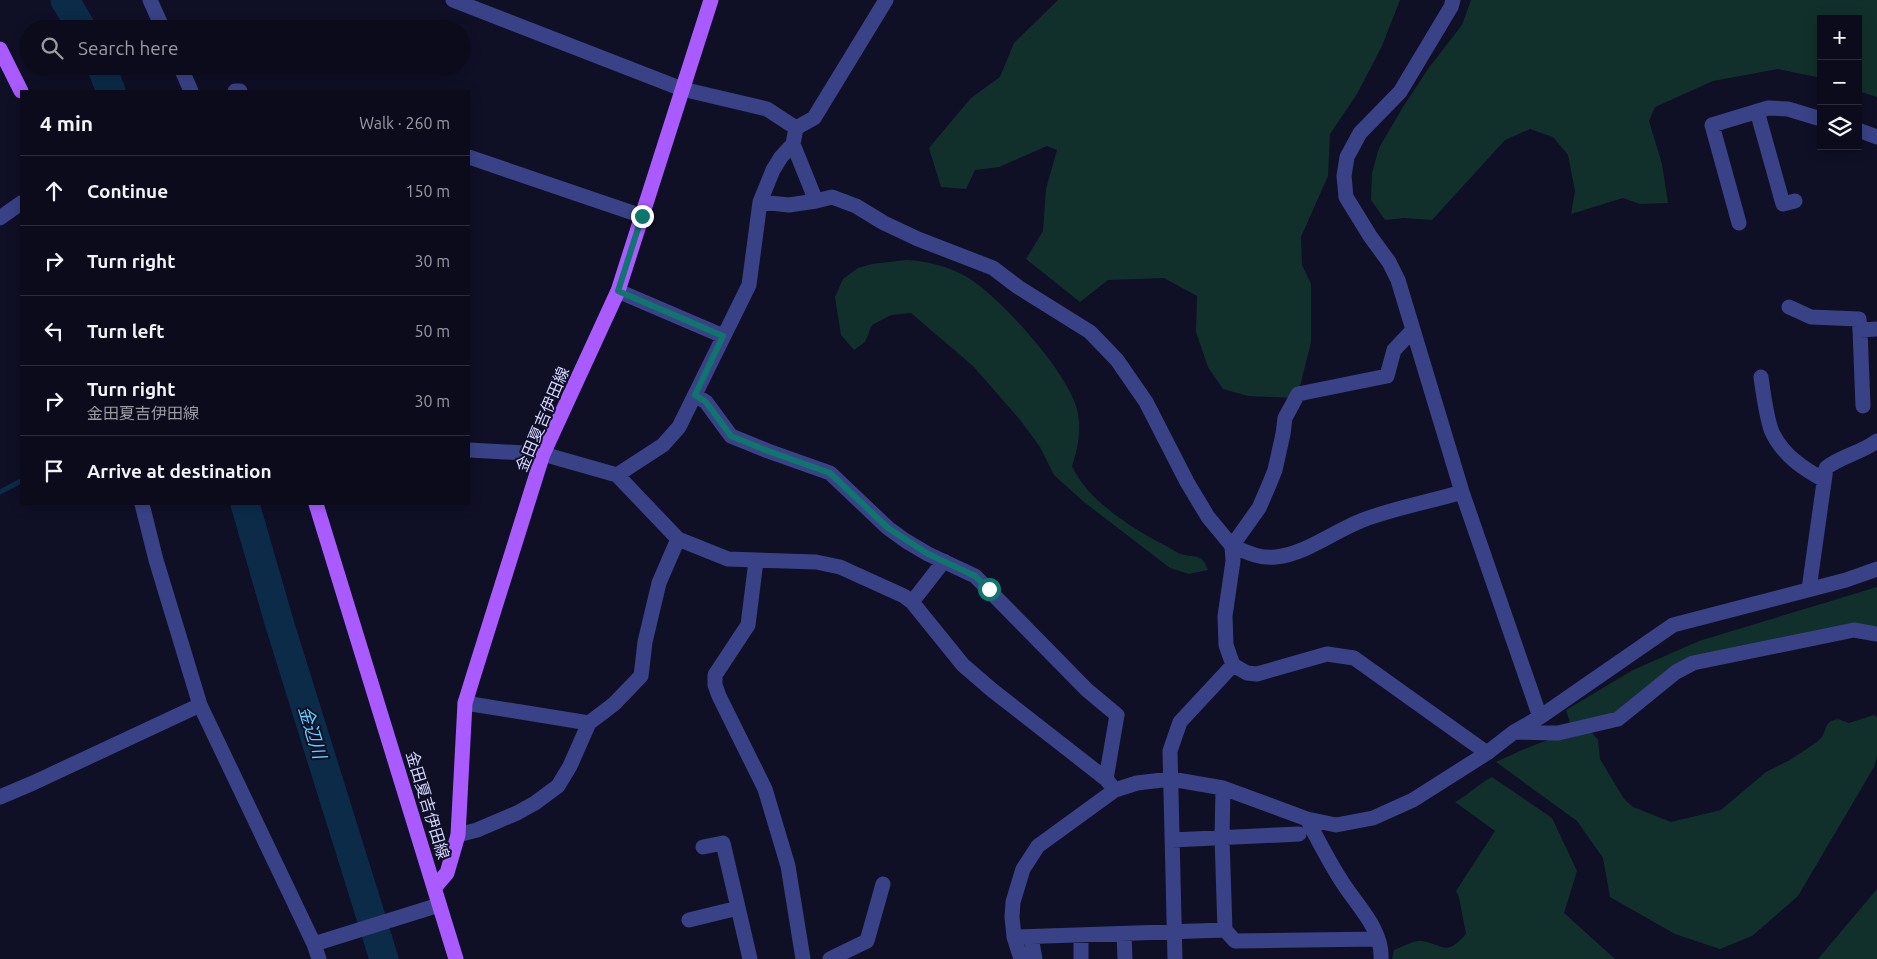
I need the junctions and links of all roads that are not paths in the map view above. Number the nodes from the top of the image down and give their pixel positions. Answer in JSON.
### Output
{"nodes":[{"id":1,"x":150,"y":0,"type":"edge"},
{"id":2,"x":453,"y":0,"type":"edge"},
{"id":3,"x":711,"y":0,"type":"edge"},
{"id":4,"x":886,"y":0,"type":"edge"},
{"id":5,"x":1453,"y":0,"type":"edge"},
{"id":6,"x":159,"y":20,"type":"edge"},
{"id":7,"x":0,"y":49,"type":"edge"},
{"id":8,"x":184,"y":75,"type":"edge"},
{"id":9,"x":682,"y":89,"type":"junction"},
{"id":10,"x":20,"y":90,"type":"edge"},
{"id":11,"x":191,"y":90,"type":"edge"},
{"id":12,"x":1757,"y":111,"type":"junction"},
{"id":13,"x":1817,"y":118,"type":"edge"},
{"id":14,"x":796,"y":128,"type":"junction"},
{"id":15,"x":1862,"y":131,"type":"edge"},
{"id":16,"x":1877,"y":137,"type":"edge"},
{"id":17,"x":793,"y":144,"type":"junction"},
{"id":18,"x":470,"y":157,"type":"edge"},
{"id":19,"x":816,"y":201,"type":"junction"},
{"id":20,"x":1795,"y":201,"type":"dead end"},
{"id":21,"x":760,"y":202,"type":"junction"},
{"id":22,"x":20,"y":204,"type":"edge"},
{"id":23,"x":642,"y":216,"type":"junction"},
{"id":24,"x":0,"y":218,"type":"edge"},
{"id":25,"x":1739,"y":223,"type":"dead end"},
{"id":26,"x":618,"y":291,"type":"junction"},
{"id":27,"x":1790,"y":307,"type":"dead end"},
{"id":28,"x":1877,"y":329,"type":"edge"},
{"id":29,"x":1414,"y":330,"type":"junction"},
{"id":30,"x":1860,"y":330,"type":"junction"},
{"id":31,"x":723,"y":336,"type":"junction"},
{"id":32,"x":1761,"y":377,"type":"dead end"},
{"id":33,"x":695,"y":395,"type":"junction"},
{"id":34,"x":1863,"y":406,"type":"dead end"},
{"id":35,"x":1877,"y":441,"type":"edge"},
{"id":36,"x":470,"y":450,"type":"edge"},
{"id":37,"x":543,"y":454,"type":"junction"},
{"id":38,"x":617,"y":475,"type":"junction"},
{"id":39,"x":1824,"y":480,"type":"junction"},
{"id":40,"x":1462,"y":492,"type":"junction"},
{"id":41,"x":142,"y":505,"type":"edge"},
{"id":42,"x":316,"y":505,"type":"edge"},
{"id":43,"x":678,"y":539,"type":"junction"},
{"id":44,"x":1232,"y":546,"type":"junction"},
{"id":45,"x":756,"y":561,"type":"junction"},
{"id":46,"x":944,"y":561,"type":"junction"},
{"id":47,"x":1877,"y":569,"type":"edge"},
{"id":48,"x":1809,"y":589,"type":"junction"},
{"id":49,"x":912,"y":602,"type":"junction"},
{"id":50,"x":1877,"y":634,"type":"edge"},
{"id":51,"x":1233,"y":665,"type":"junction"},
{"id":52,"x":465,"y":703,"type":"junction"},
{"id":53,"x":200,"y":705,"type":"junction"},
{"id":54,"x":1540,"y":717,"type":"junction"},
{"id":55,"x":589,"y":723,"type":"junction"},
{"id":56,"x":1514,"y":732,"type":"junction"},
{"id":57,"x":1487,"y":753,"type":"junction"},
{"id":58,"x":1171,"y":779,"type":"junction"},
{"id":59,"x":1111,"y":784,"type":"junction"},
{"id":60,"x":1223,"y":788,"type":"junction"},
{"id":61,"x":0,"y":797,"type":"edge"},
{"id":62,"x":1307,"y":819,"type":"junction"},
{"id":63,"x":1299,"y":834,"type":"dead end"},
{"id":64,"x":458,"y":836,"type":"junction"},
{"id":65,"x":1222,"y":838,"type":"junction"},
{"id":66,"x":1172,"y":840,"type":"junction"},
{"id":67,"x":702,"y":847,"type":"dead end"},
{"id":68,"x":883,"y":884,"type":"dead end"},
{"id":69,"x":435,"y":887,"type":"junction"},
{"id":70,"x":433,"y":908,"type":"junction"},
{"id":71,"x":738,"y":908,"type":"junction"},
{"id":72,"x":689,"y":920,"type":"dead end"},
{"id":73,"x":1225,"y":930,"type":"junction"},
{"id":74,"x":1174,"y":932,"type":"junction"},
{"id":75,"x":1124,"y":934,"type":"junction"},
{"id":76,"x":1081,"y":935,"type":"junction"},
{"id":77,"x":1014,"y":937,"type":"junction"},
{"id":78,"x":1031,"y":937,"type":"junction"},
{"id":79,"x":1378,"y":939,"type":"junction"},
{"id":80,"x":314,"y":944,"type":"junction"},
{"id":81,"x":319,"y":959,"type":"edge"},
{"id":82,"x":456,"y":959,"type":"edge"},
{"id":83,"x":750,"y":959,"type":"edge"},
{"id":84,"x":803,"y":959,"type":"edge"},
{"id":85,"x":830,"y":959,"type":"edge"},
{"id":86,"x":1020,"y":959,"type":"edge"},
{"id":87,"x":1035,"y":959,"type":"edge"},
{"id":88,"x":1082,"y":959,"type":"edge"},
{"id":89,"x":1125,"y":959,"type":"edge"},
{"id":90,"x":1175,"y":959,"type":"edge"},
{"id":91,"x":1381,"y":959,"type":"edge"}],
"edges":[{"from":1,"to":6,"type":"street"},
{"from":2,"to":9,"type":"street"},
{"from":3,"to":9,"type":"main road","name":"金田夏吉伊田線"},
{"from":4,"to":14,"type":"street"},
{"from":5,"to":29,"type":"street"},
{"from":7,"to":10,"type":"main road"},
{"from":8,"to":11,"type":"street"},
{"from":9,"to":14,"type":"street"},
{"from":9,"to":23,"type":"main road","name":"金田夏吉伊田線"},
{"from":12,"to":13,"type":"street"},
{"from":12,"to":20,"type":"street"},
{"from":12,"to":25,"type":"street"},
{"from":14,"to":17,"type":"street"},
{"from":15,"to":16,"type":"street"},
{"from":17,"to":19,"type":"street"},
{"from":17,"to":21,"type":"street"},
{"from":18,"to":23,"type":"street"},
{"from":19,"to":21,"type":"street"},
{"from":19,"to":44,"type":"street"},
{"from":21,"to":31,"type":"street"},
{"from":22,"to":24,"type":"street"},
{"from":23,"to":26,"type":"main road","name":"金田夏吉伊田線"},
{"from":26,"to":31,"type":"street"},
{"from":26,"to":37,"type":"main road","name":"金田夏吉伊田線"},
{"from":27,"to":30,"type":"street"},
{"from":28,"to":30,"type":"street"},
{"from":29,"to":40,"type":"street"},
{"from":29,"to":44,"type":"street"},
{"from":30,"to":34,"type":"street"},
{"from":31,"to":33,"type":"street"},
{"from":32,"to":39,"type":"street"},
{"from":33,"to":38,"type":"street"},
{"from":33,"to":46,"type":"street"},
{"from":35,"to":39,"type":"street"},
{"from":36,"to":37,"type":"street"},
{"from":37,"to":38,"type":"street"},
{"from":37,"to":52,"type":"main road","name":"金田夏吉伊田線"},
{"from":38,"to":43,"type":"street"},
{"from":39,"to":48,"type":"street"},
{"from":40,"to":44,"type":"street"},
{"from":40,"to":54,"type":"street"},
{"from":41,"to":53,"type":"street"},
{"from":42,"to":69,"type":"main road","name":"金田夏吉伊田線"},
{"from":43,"to":45,"type":"street"},
{"from":43,"to":55,"type":"street"},
{"from":44,"to":51,"type":"street"},
{"from":45,"to":49,"type":"street"},
{"from":45,"to":84,"type":"street"},
{"from":46,"to":49,"type":"street"},
{"from":46,"to":59,"type":"street"},
{"from":47,"to":48,"type":"street"},
{"from":48,"to":54,"type":"street"},
{"from":49,"to":59,"type":"street"},
{"from":50,"to":56,"type":"street"},
{"from":51,"to":57,"type":"street"},
{"from":51,"to":58,"type":"street"},
{"from":52,"to":55,"type":"street"},
{"from":52,"to":64,"type":"main road","name":"金田夏吉伊田線"},
{"from":53,"to":61,"type":"street"},
{"from":53,"to":80,"type":"street"},
{"from":54,"to":56,"type":"street"},
{"from":55,"to":64,"type":"street"},
{"from":56,"to":57,"type":"street"},
{"from":57,"to":62,"type":"street"},
{"from":58,"to":59,"type":"street"},
{"from":58,"to":60,"type":"street"},
{"from":58,"to":66,"type":"street"},
{"from":59,"to":77,"type":"street"},
{"from":60,"to":62,"type":"street"},
{"from":60,"to":65,"type":"street"},
{"from":62,"to":79,"type":"street"},
{"from":63,"to":65,"type":"street"},
{"from":64,"to":69,"type":"main road","name":"金田夏吉伊田線"},
{"from":65,"to":66,"type":"street"},
{"from":65,"to":73,"type":"street"},
{"from":66,"to":74,"type":"street"},
{"from":67,"to":71,"type":"street"},
{"from":68,"to":85,"type":"street"},
{"from":69,"to":70,"type":"main road","name":"金田夏吉伊田線"},
{"from":70,"to":80,"type":"street"},
{"from":70,"to":82,"type":"main road","name":"金田夏吉伊田線"},
{"from":71,"to":72,"type":"street"},
{"from":71,"to":83,"type":"street"},
{"from":73,"to":74,"type":"street"},
{"from":73,"to":79,"type":"street"},
{"from":74,"to":75,"type":"street"},
{"from":74,"to":90,"type":"street"},
{"from":75,"to":76,"type":"street"},
{"from":75,"to":89,"type":"street"},
{"from":76,"to":78,"type":"street"},
{"from":76,"to":88,"type":"street"},
{"from":77,"to":78,"type":"street"},
{"from":77,"to":86,"type":"street"},
{"from":78,"to":87,"type":"street"},
{"from":79,"to":91,"type":"street"},
{"from":80,"to":81,"type":"street"}]}
